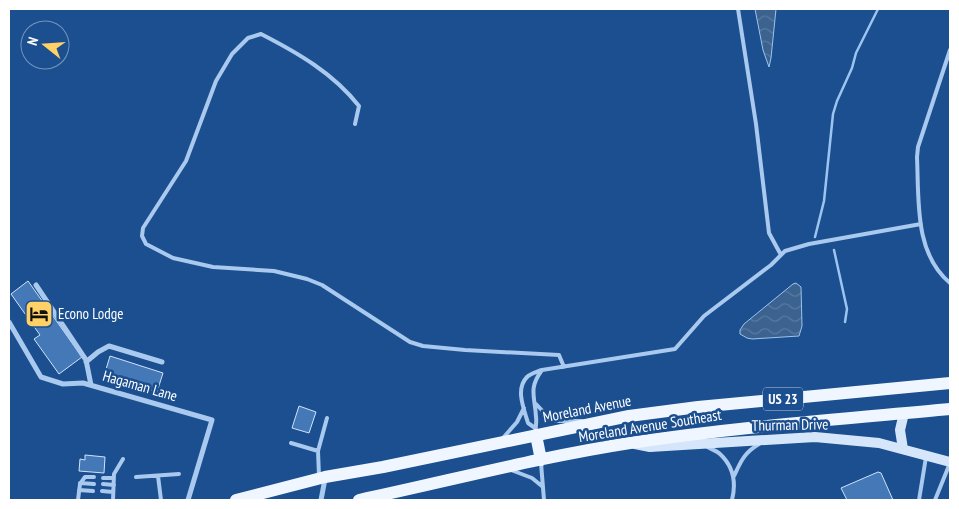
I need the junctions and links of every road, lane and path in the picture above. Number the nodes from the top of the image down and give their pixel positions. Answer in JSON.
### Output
{"nodes":[{"id":1,"x":738,"y":9,"type":"edge"},
{"id":2,"x":950,"y":50,"type":"edge"},
{"id":3,"x":355,"y":124,"type":"dead end"},
{"id":4,"x":921,"y":224,"type":"junction"},
{"id":5,"x":781,"y":255,"type":"junction"},
{"id":6,"x":950,"y":283,"type":"edge"},
{"id":7,"x":36,"y":285,"type":"dead end"},
{"id":8,"x":9,"y":322,"type":"edge"},
{"id":9,"x":86,"y":362,"type":"junction"},
{"id":10,"x":162,"y":362,"type":"dead end"},
{"id":11,"x":564,"y":367,"type":"junction"},
{"id":12,"x":542,"y":370,"type":"junction"},
{"id":13,"x":950,"y":383,"type":"edge"},
{"id":14,"x":91,"y":385,"type":"junction"},
{"id":15,"x":535,"y":404,"type":"junction"},
{"id":16,"x":524,"y":408,"type":"junction"},
{"id":17,"x":950,"y":409,"type":"edge"},
{"id":18,"x":904,"y":413,"type":"junction"},
{"id":19,"x":327,"y":418,"type":"dead end"},
{"id":20,"x":594,"y":424,"type":"junction"},
{"id":21,"x":536,"y":431,"type":"junction"},
{"id":22,"x":766,"y":440,"type":"junction"},
{"id":23,"x":291,"y":443,"type":"dead end"},
{"id":24,"x":498,"y":443,"type":"junction"},
{"id":25,"x":629,"y":443,"type":"junction"},
{"id":26,"x":702,"y":444,"type":"junction"},
{"id":27,"x":903,"y":449,"type":"junction"},
{"id":28,"x":318,"y":451,"type":"junction"},
{"id":29,"x":926,"y":455,"type":"junction"},
{"id":30,"x":123,"y":459,"type":"dead end"},
{"id":31,"x":541,"y":460,"type":"junction"},
{"id":32,"x":950,"y":462,"type":"edge"},
{"id":33,"x":504,"y":468,"type":"junction"},
{"id":34,"x":179,"y":474,"type":"dead end"},
{"id":35,"x":158,"y":476,"type":"junction"},
{"id":36,"x":734,"y":476,"type":"junction"},
{"id":37,"x":94,"y":477,"type":"dead end"},
{"id":38,"x":136,"y":477,"type":"dead end"},
{"id":39,"x":103,"y":478,"type":"dead end"},
{"id":40,"x":114,"y":478,"type":"junction"},
{"id":41,"x":322,"y":478,"type":"junction"},
{"id":42,"x":80,"y":483,"type":"junction"},
{"id":43,"x":94,"y":484,"type":"dead end"},
{"id":44,"x":102,"y":484,"type":"dead end"},
{"id":45,"x":114,"y":485,"type":"junction"},
{"id":46,"x":543,"y":487,"type":"junction"},
{"id":47,"x":79,"y":490,"type":"junction"},
{"id":48,"x":93,"y":491,"type":"dead end"},
{"id":49,"x":102,"y":491,"type":"dead end"},
{"id":50,"x":114,"y":492,"type":"junction"},
{"id":51,"x":78,"y":500,"type":"edge"},
{"id":52,"x":113,"y":500,"type":"edge"},
{"id":53,"x":161,"y":500,"type":"edge"},
{"id":54,"x":188,"y":500,"type":"edge"},
{"id":55,"x":236,"y":500,"type":"edge"},
{"id":56,"x":321,"y":500,"type":"edge"},
{"id":57,"x":359,"y":500,"type":"edge"},
{"id":58,"x":544,"y":500,"type":"edge"},
{"id":59,"x":732,"y":500,"type":"edge"},
{"id":60,"x":918,"y":500,"type":"edge"},
{"id":61,"x":935,"y":500,"type":"edge"}],
"edges":[{"from":1,"to":5,"type":"lane"},
{"from":2,"to":4,"type":"lane"},
{"from":3,"to":11,"type":"lane"},
{"from":4,"to":5,"type":"lane"},
{"from":4,"to":6,"type":"lane"},
{"from":5,"to":11,"type":"lane"},
{"from":7,"to":9,"type":"street"},
{"from":8,"to":14,"type":"street","name":"Hagaman Lane"},
{"from":9,"to":10,"type":"street"},
{"from":9,"to":14,"type":"street"},
{"from":11,"to":12,"type":"lane"},
{"from":12,"to":15,"type":"lane"},
{"from":12,"to":16,"type":"lane"},
{"from":13,"to":20,"type":"main road","name":"Moreland Avenue","number":"US 23"},
{"from":14,"to":54,"type":"street","name":"Hagaman Lane"},
{"from":15,"to":20,"type":"lane"},
{"from":15,"to":21,"type":"lane"},
{"from":16,"to":21,"type":"lane"},
{"from":16,"to":24,"type":"lane"},
{"from":17,"to":18,"type":"main road","name":"Moreland Avenue Southeast","number":"US 23"},
{"from":18,"to":25,"type":"main road","name":"Moreland Avenue Southeast","number":"US 23"},
{"from":18,"to":27,"type":"main road"},
{"from":19,"to":28,"type":"lane"},
{"from":20,"to":21,"type":"main road","name":"Moreland Avenue","number":"US 23"},
{"from":21,"to":24,"type":"main road","name":"Moreland Avenue","number":"US 23"},
{"from":21,"to":31,"type":"main road"},
{"from":22,"to":26,"type":"main road","name":"Thurman Drive"},
{"from":22,"to":27,"type":"main road","name":"Thurman Drive"},
{"from":22,"to":36,"type":"lane"},
{"from":23,"to":28,"type":"lane"},
{"from":24,"to":41,"type":"main road","name":"Moreland Avenue","number":"US 23"},
{"from":25,"to":26,"type":"main road","name":"Thurman Drive"},
{"from":25,"to":31,"type":"main road","name":"Moreland Avenue Southeast","number":"US 23"},
{"from":26,"to":36,"type":"lane"},
{"from":27,"to":29,"type":"main road","name":"Thurman Drive"},
{"from":28,"to":41,"type":"lane"},
{"from":29,"to":32,"type":"main road","name":"Thurman Drive"},
{"from":29,"to":60,"type":"lane"},
{"from":30,"to":40,"type":"lane"},
{"from":31,"to":33,"type":"main road","name":"Moreland Avenue Southeast","number":"US 23"},
{"from":31,"to":46,"type":"lane"},
{"from":32,"to":61,"type":"lane"},
{"from":33,"to":46,"type":"lane"},
{"from":33,"to":57,"type":"main road","name":"Moreland Avenue Southeast","number":"US 23"},
{"from":34,"to":35,"type":"lane"},
{"from":35,"to":38,"type":"lane"},
{"from":35,"to":53,"type":"lane"},
{"from":36,"to":59,"type":"lane"},
{"from":37,"to":42,"type":"lane"},
{"from":39,"to":40,"type":"lane"},
{"from":40,"to":45,"type":"lane"},
{"from":41,"to":55,"type":"main road","name":"Moreland Avenue","number":"US 23"},
{"from":41,"to":56,"type":"street"},
{"from":42,"to":43,"type":"lane"},
{"from":42,"to":47,"type":"lane"},
{"from":44,"to":45,"type":"lane"},
{"from":45,"to":50,"type":"lane"},
{"from":46,"to":58,"type":"lane"},
{"from":47,"to":48,"type":"lane"},
{"from":47,"to":51,"type":"lane"},
{"from":49,"to":50,"type":"lane"},
{"from":50,"to":52,"type":"lane"}]}
